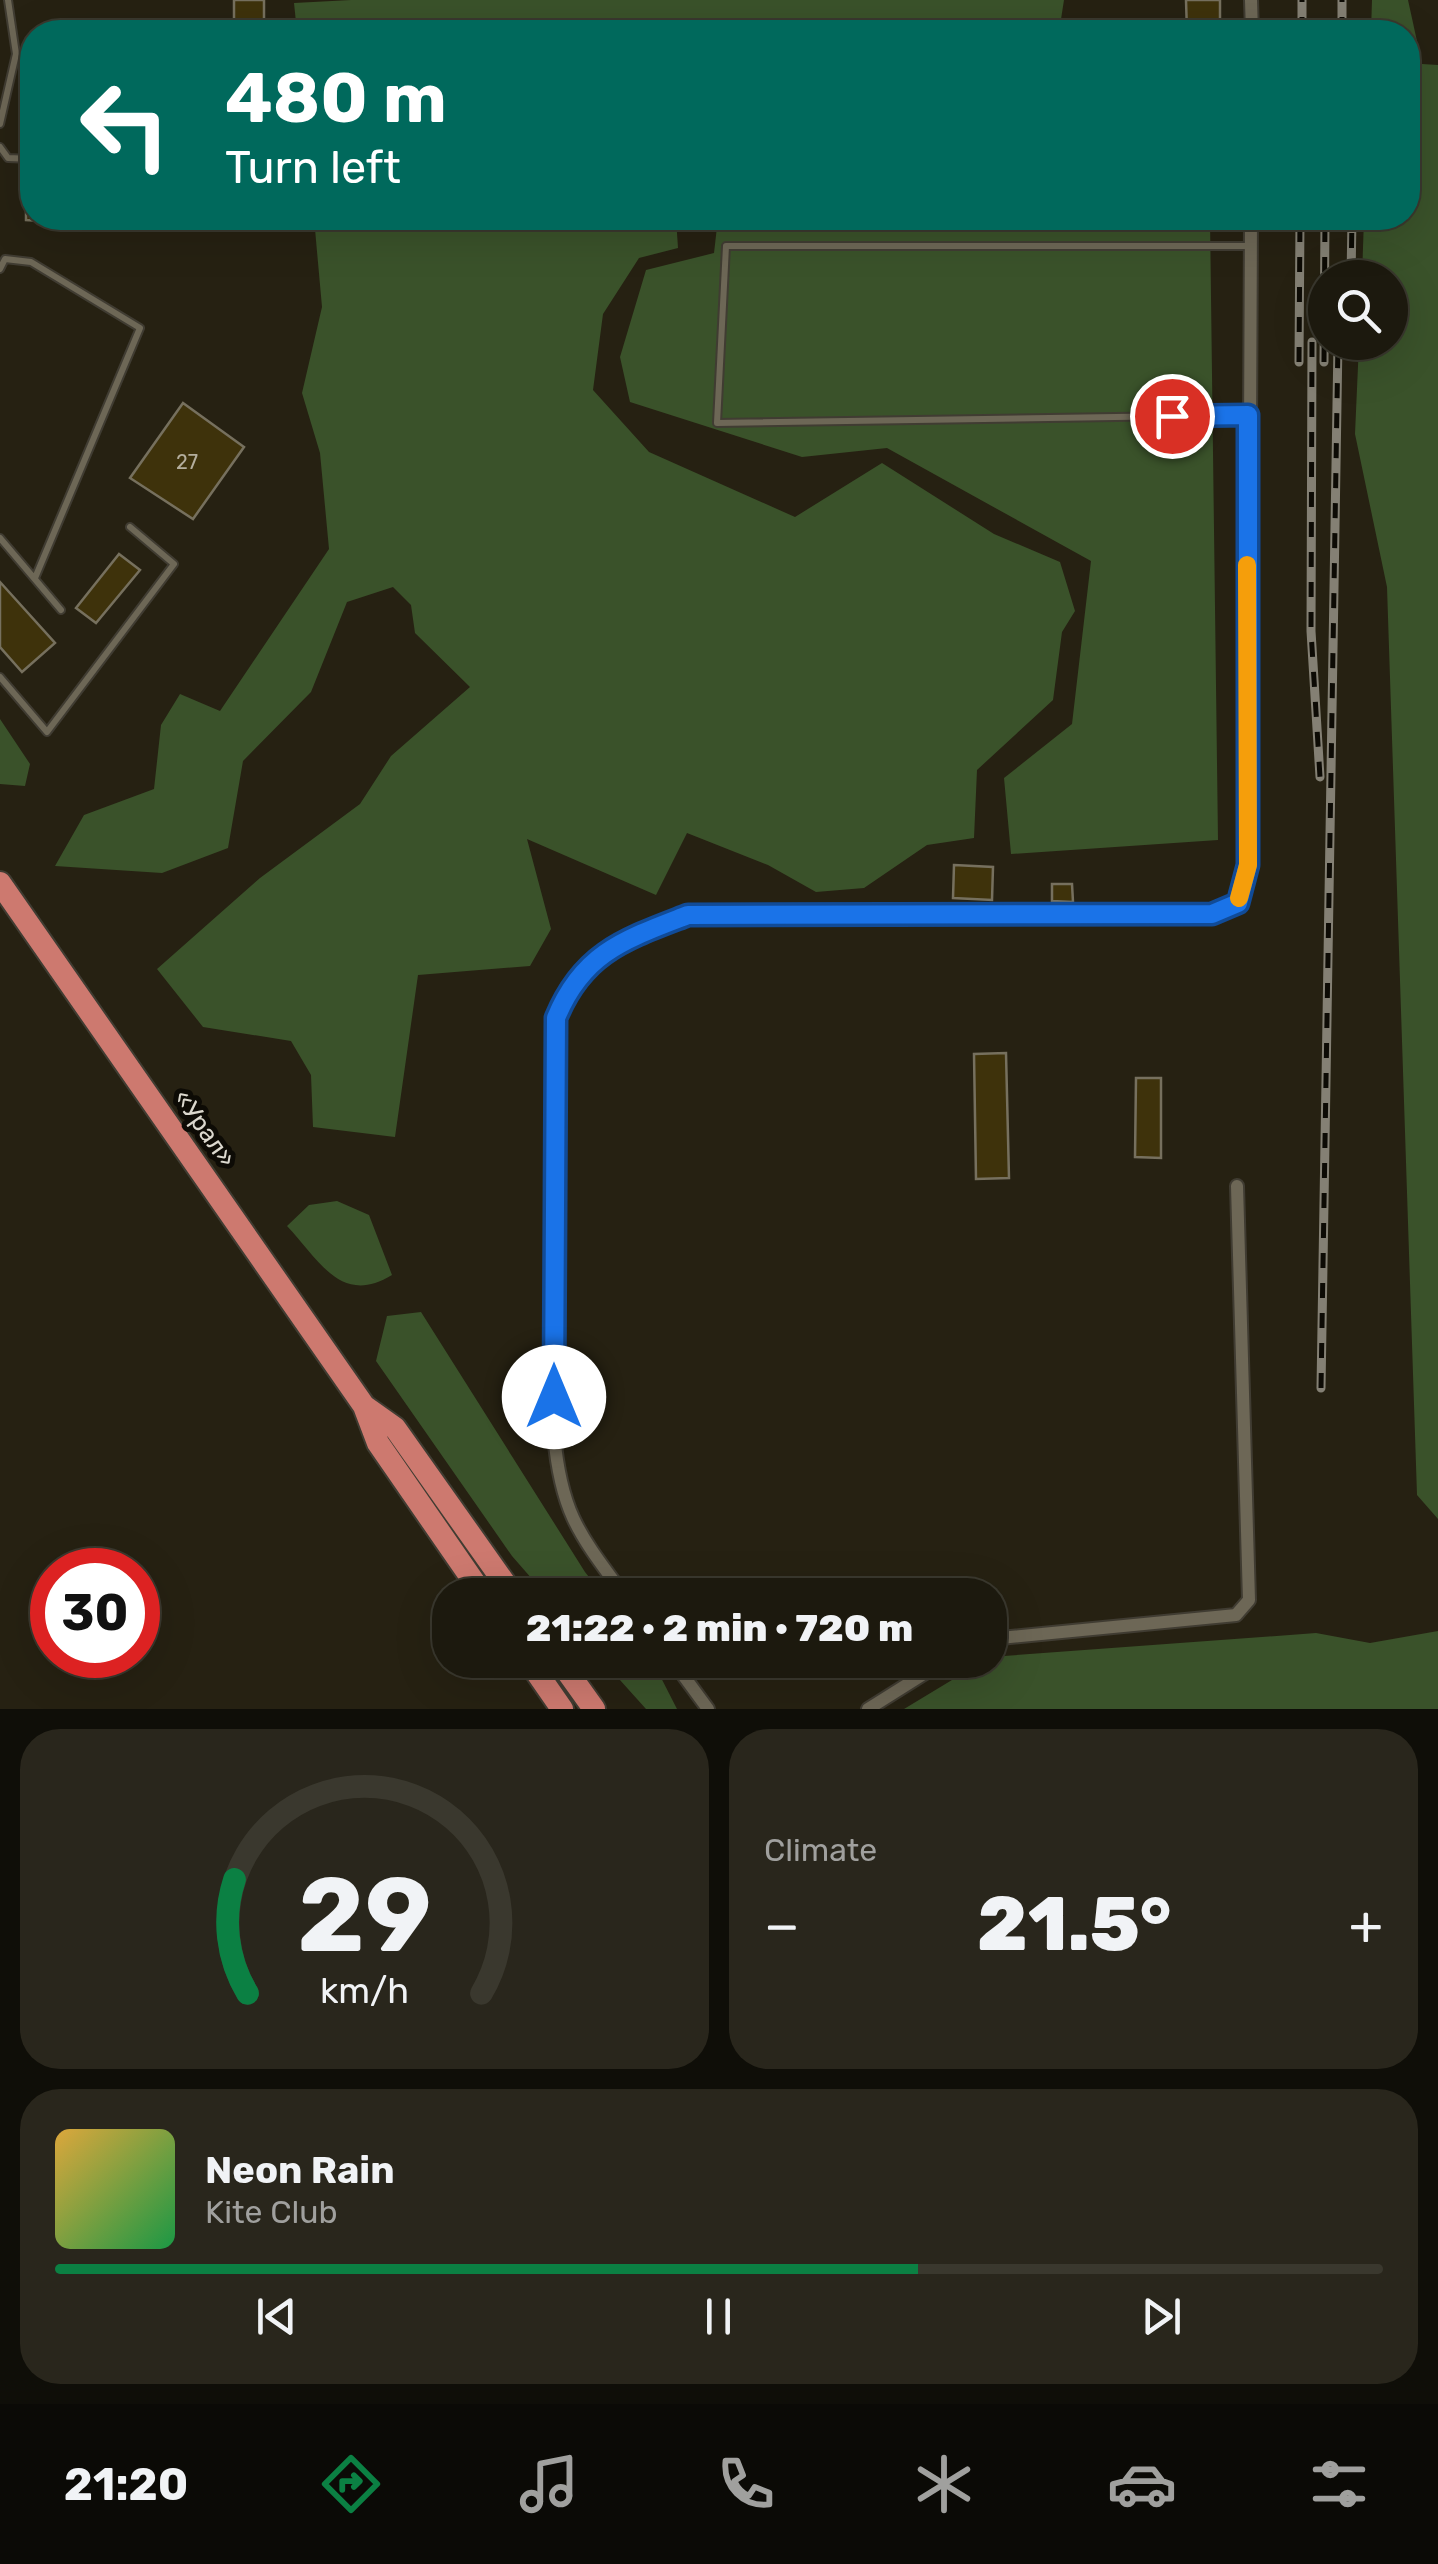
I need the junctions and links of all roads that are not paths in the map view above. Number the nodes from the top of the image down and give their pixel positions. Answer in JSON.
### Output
{"nodes":[{"id":1,"x":8,"y":0,"type":"edge"},
{"id":2,"x":0,"y":124,"type":"edge"},
{"id":3,"x":0,"y":147,"type":"edge"},
{"id":4,"x":20,"y":158,"type":"edge"},
{"id":5,"x":1251,"y":230,"type":"edge"},
{"id":6,"x":1250,"y":246,"type":"junction"},
{"id":7,"x":0,"y":269,"type":"edge"},
{"id":8,"x":1248,"y":415,"type":"junction"},
{"id":9,"x":130,"y":527,"type":"dead end"},
{"id":10,"x":0,"y":538,"type":"edge"},
{"id":11,"x":35,"y":578,"type":"junction"},
{"id":12,"x":61,"y":610,"type":"dead end"},
{"id":13,"x":0,"y":676,"type":"edge"},
{"id":14,"x":0,"y":883,"type":"edge"},
{"id":15,"x":1237,"y":1186,"type":"dead end"},
{"id":16,"x":364,"y":1406,"type":"junction"},
{"id":17,"x":471,"y":1578,"type":"edge"},
{"id":18,"x":501,"y":1578,"type":"edge"},
{"id":19,"x":612,"y":1578,"type":"edge"},
{"id":20,"x":1007,"y":1637,"type":"edge"},
{"id":21,"x":540,"y":1678,"type":"edge"},
{"id":22,"x":572,"y":1678,"type":"edge"},
{"id":23,"x":685,"y":1678,"type":"edge"},
{"id":24,"x":917,"y":1678,"type":"edge"},
{"id":25,"x":562,"y":1709,"type":"edge"},
{"id":26,"x":594,"y":1709,"type":"edge"},
{"id":27,"x":708,"y":1709,"type":"edge"},
{"id":28,"x":868,"y":1709,"type":"edge"}],
"edges":[{"from":1,"to":2,"type":"lane"},
{"from":3,"to":4,"type":"lane"},
{"from":5,"to":6,"type":"street"},
{"from":6,"to":8,"type":"street"},
{"from":6,"to":8,"type":"lane"},
{"from":7,"to":11,"type":"lane"},
{"from":8,"to":19,"type":"street"},
{"from":9,"to":13,"type":"lane"},
{"from":10,"to":11,"type":"lane"},
{"from":11,"to":12,"type":"lane"},
{"from":14,"to":16,"type":"highway","name":"«Урал»"},
{"from":15,"to":20,"type":"street"},
{"from":16,"to":17,"type":"highway","name":"«Урал»"},
{"from":16,"to":18,"type":"highway","name":"«Урал»"},
{"from":21,"to":25,"type":"highway"},
{"from":22,"to":26,"type":"highway"},
{"from":23,"to":27,"type":"street"},
{"from":24,"to":28,"type":"street"}]}
